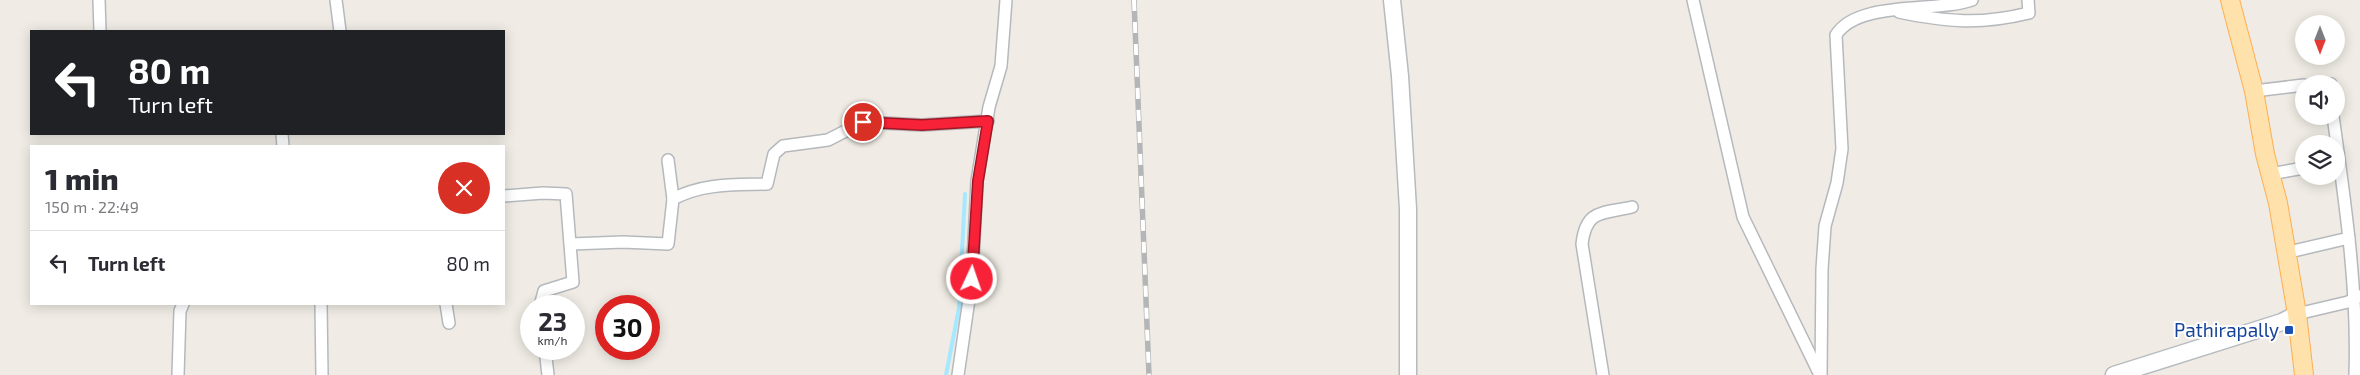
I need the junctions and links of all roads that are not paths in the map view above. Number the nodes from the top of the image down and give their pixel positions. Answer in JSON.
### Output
{"nodes":[{"id":1,"x":99,"y":0,"type":"edge"},
{"id":2,"x":336,"y":0,"type":"edge"},
{"id":3,"x":1006,"y":0,"type":"edge"},
{"id":4,"x":1392,"y":0,"type":"edge"},
{"id":5,"x":1693,"y":0,"type":"edge"},
{"id":6,"x":1972,"y":0,"type":"edge"},
{"id":7,"x":2028,"y":0,"type":"edge"},
{"id":8,"x":2230,"y":0,"type":"edge"},
{"id":9,"x":1925,"y":3,"type":"edge"},
{"id":10,"x":1883,"y":9,"type":"junction"},
{"id":11,"x":1930,"y":18,"type":"junction"},
{"id":12,"x":100,"y":30,"type":"edge"},
{"id":13,"x":340,"y":30,"type":"edge"},
{"id":14,"x":2295,"y":86,"type":"edge"},
{"id":15,"x":2254,"y":91,"type":"junction"},
{"id":16,"x":988,"y":121,"type":"junction"},
{"id":17,"x":668,"y":160,"type":"dead end"},
{"id":18,"x":2295,"y":170,"type":"edge"},
{"id":19,"x":2270,"y":174,"type":"junction"},
{"id":20,"x":2341,"y":185,"type":"edge"},
{"id":21,"x":505,"y":196,"type":"edge"},
{"id":22,"x":673,"y":199,"type":"junction"},
{"id":23,"x":1632,"y":207,"type":"dead end"},
{"id":24,"x":2349,"y":238,"type":"junction"},
{"id":25,"x":571,"y":244,"type":"junction"},
{"id":26,"x":2285,"y":253,"type":"junction"},
{"id":27,"x":543,"y":295,"type":"edge"},
{"id":28,"x":2357,"y":297,"type":"edge"},
{"id":29,"x":183,"y":305,"type":"edge"},
{"id":30,"x":321,"y":305,"type":"edge"},
{"id":31,"x":446,"y":305,"type":"edge"},
{"id":32,"x":2297,"y":314,"type":"junction"},
{"id":33,"x":449,"y":323,"type":"dead end"},
{"id":34,"x":546,"y":360,"type":"edge"},
{"id":35,"x":178,"y":375,"type":"edge"},
{"id":36,"x":322,"y":375,"type":"edge"},
{"id":37,"x":548,"y":375,"type":"edge"},
{"id":38,"x":958,"y":375,"type":"edge"},
{"id":39,"x":1408,"y":375,"type":"edge"},
{"id":40,"x":1603,"y":375,"type":"edge"},
{"id":41,"x":1820,"y":375,"type":"edge"},
{"id":42,"x":2114,"y":375,"type":"edge"},
{"id":43,"x":2304,"y":375,"type":"edge"},
{"id":44,"x":2355,"y":375,"type":"edge"}],
"edges":[{"from":1,"to":12,"type":"street"},
{"from":2,"to":13,"type":"street"},
{"from":3,"to":16,"type":"street"},
{"from":4,"to":39,"type":"street"},
{"from":5,"to":41,"type":"street"},
{"from":6,"to":9,"type":"street"},
{"from":7,"to":11,"type":"street"},
{"from":8,"to":15,"type":"main road"},
{"from":9,"to":10,"type":"street"},
{"from":9,"to":11,"type":"street"},
{"from":10,"to":11,"type":"street"},
{"from":10,"to":41,"type":"street"},
{"from":14,"to":15,"type":"street"},
{"from":15,"to":19,"type":"main road"},
{"from":16,"to":22,"type":"street"},
{"from":16,"to":38,"type":"street"},
{"from":17,"to":22,"type":"street"},
{"from":18,"to":19,"type":"street"},
{"from":19,"to":26,"type":"main road"},
{"from":20,"to":24,"type":"street"},
{"from":21,"to":25,"type":"street"},
{"from":22,"to":25,"type":"street"},
{"from":23,"to":40,"type":"street"},
{"from":24,"to":26,"type":"street"},
{"from":24,"to":28,"type":"street"},
{"from":25,"to":27,"type":"street"},
{"from":26,"to":32,"type":"main road"},
{"from":28,"to":32,"type":"street"},
{"from":28,"to":44,"type":"street"},
{"from":29,"to":35,"type":"street"},
{"from":30,"to":36,"type":"street"},
{"from":31,"to":33,"type":"street"},
{"from":32,"to":42,"type":"street"},
{"from":32,"to":43,"type":"main road"},
{"from":34,"to":37,"type":"street"}]}
